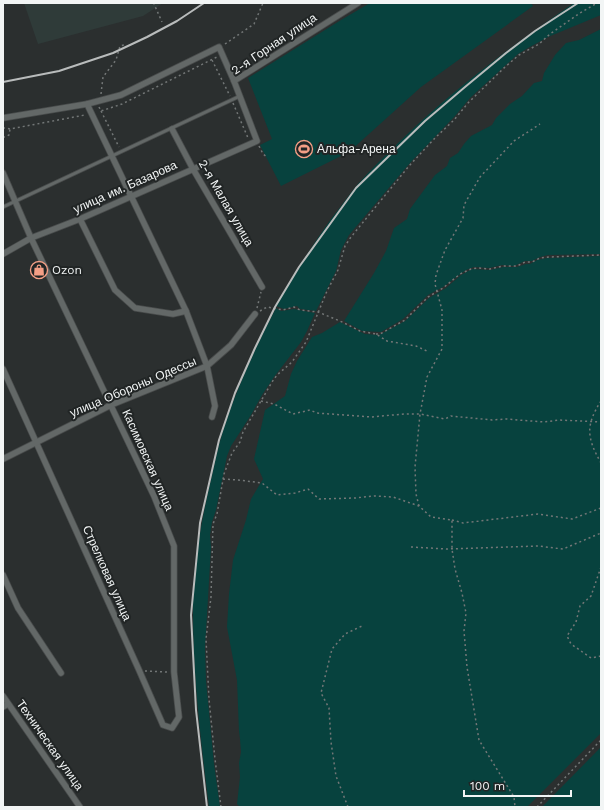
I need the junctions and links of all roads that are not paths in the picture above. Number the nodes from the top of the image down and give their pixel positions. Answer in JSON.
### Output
{"nodes":[{"id":1,"x":358,"y":3,"type":"edge"},
{"id":2,"x":234,"y":81,"type":"junction"},
{"id":3,"x":240,"y":96,"type":"junction"},
{"id":4,"x":87,"y":104,"type":"junction"},
{"id":5,"x":3,"y":118,"type":"edge"},
{"id":6,"x":172,"y":129,"type":"junction"},
{"id":7,"x":257,"y":141,"type":"joint"},
{"id":8,"x":111,"y":157,"type":"junction"},
{"id":9,"x":193,"y":169,"type":"junction"},
{"id":10,"x":3,"y":173,"type":"edge"},
{"id":11,"x":131,"y":197,"type":"junction"},
{"id":12,"x":16,"y":202,"type":"junction"},
{"id":13,"x":3,"y":207,"type":"edge"},
{"id":14,"x":80,"y":219,"type":"junction"},
{"id":15,"x":31,"y":238,"type":"junction"},
{"id":16,"x":3,"y":254,"type":"edge"},
{"id":17,"x":262,"y":288,"type":"road end"},
{"id":18,"x":186,"y":311,"type":"junction"},
{"id":19,"x":255,"y":314,"type":"road end"},
{"id":20,"x":207,"y":366,"type":"junction"},
{"id":21,"x":3,"y":369,"type":"edge"},
{"id":22,"x":112,"y":405,"type":"junction"},
{"id":23,"x":212,"y":417,"type":"dead end"},
{"id":24,"x":36,"y":442,"type":"junction"},
{"id":25,"x":3,"y":459,"type":"edge"},
{"id":26,"x":3,"y":575,"type":"edge"},
{"id":27,"x":174,"y":672,"type":"joint"},
{"id":28,"x":61,"y":673,"type":"dead end"},
{"id":29,"x":3,"y":696,"type":"edge"},
{"id":30,"x":6,"y":705,"type":"edge"},
{"id":31,"x":80,"y":807,"type":"edge"}],
"edges":[{"from":1,"to":2,"type":"street","name":"2-я Горная улица"},
{"from":2,"to":3,"type":"street","name":"2-я Горная улица"},
{"from":2,"to":4,"type":"street"},
{"from":3,"to":6,"type":"lane"},
{"from":3,"to":7,"type":"street","name":"2-я Горная улица"},
{"from":4,"to":5,"type":"street"},
{"from":4,"to":8,"type":"street"},
{"from":6,"to":8,"type":"lane"},
{"from":6,"to":9,"type":"street","name":"2-я Малая улица"},
{"from":7,"to":9,"type":"street","name":"улица им. Базарова"},
{"from":8,"to":11,"type":"street"},
{"from":8,"to":12,"type":"lane"},
{"from":9,"to":11,"type":"street","name":"улица им. Базарова"},
{"from":9,"to":17,"type":"street","name":"2-я Малая улица"},
{"from":10,"to":12,"type":"street","name":"Касимовская улица"},
{"from":11,"to":14,"type":"street","name":"улица им. Базарова"},
{"from":11,"to":18,"type":"street"},
{"from":12,"to":13,"type":"lane"},
{"from":12,"to":15,"type":"street","name":"Касимовская улица"},
{"from":14,"to":15,"type":"street","name":"улица им. Базарова"},
{"from":14,"to":18,"type":"street"},
{"from":15,"to":16,"type":"street","name":"улица им. Базарова"},
{"from":15,"to":22,"type":"street","name":"Касимовская улица"},
{"from":18,"to":20,"type":"street"},
{"from":19,"to":20,"type":"street","name":"улица Обороны Одессы"},
{"from":20,"to":22,"type":"street","name":"улица Обороны Одессы"},
{"from":20,"to":23,"type":"street"},
{"from":21,"to":24,"type":"street","name":"Стрелковая улица"},
{"from":22,"to":24,"type":"street","name":"улица Обороны Одессы"},
{"from":22,"to":27,"type":"street","name":"Касимовская улица"},
{"from":24,"to":25,"type":"street","name":"улица Обороны Одессы"},
{"from":24,"to":27,"type":"street","name":"Стрелковая улица"},
{"from":26,"to":28,"type":"street"},
{"from":29,"to":30,"type":"street","name":"Техническая улица"},
{"from":30,"to":31,"type":"street","name":"Техническая улица"}]}
